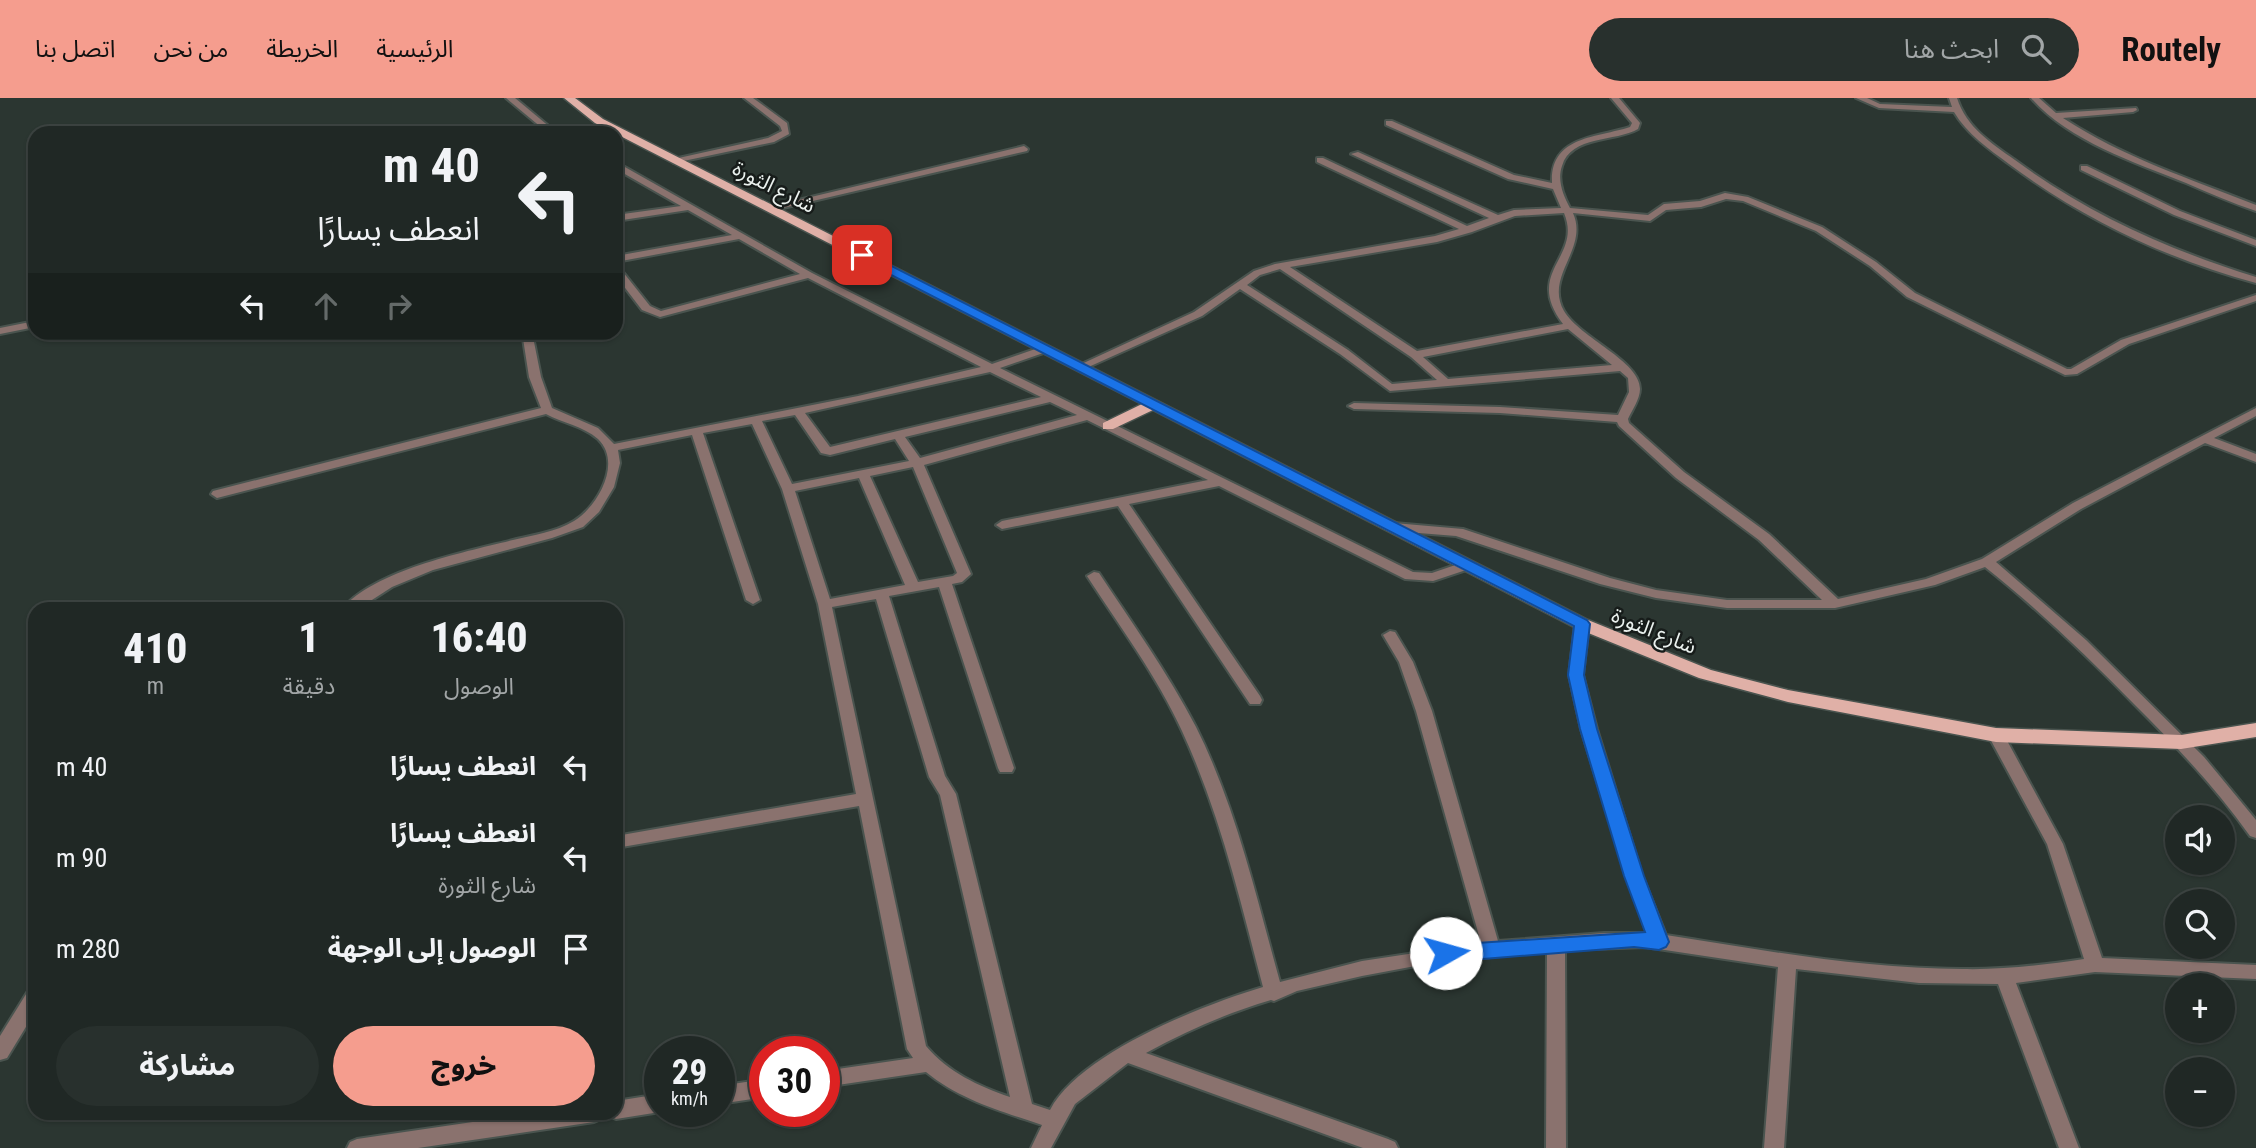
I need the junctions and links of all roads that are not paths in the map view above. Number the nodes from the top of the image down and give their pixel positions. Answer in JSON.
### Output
{"nodes":[{"id":1,"x":510,"y":98,"type":"edge"},
{"id":2,"x":569,"y":98,"type":"edge"},
{"id":3,"x":748,"y":98,"type":"edge"},
{"id":4,"x":1615,"y":98,"type":"edge"},
{"id":5,"x":1860,"y":98,"type":"edge"},
{"id":6,"x":1953,"y":98,"type":"edge"},
{"id":7,"x":2035,"y":98,"type":"edge"},
{"id":8,"x":1955,"y":110,"type":"junction"},
{"id":9,"x":2133,"y":110,"type":"dead end"},
{"id":10,"x":2052,"y":116,"type":"junction"},
{"id":11,"x":1390,"y":123,"type":"dead end"},
{"id":12,"x":544,"y":126,"type":"edge"},
{"id":13,"x":609,"y":126,"type":"edge"},
{"id":14,"x":623,"y":133,"type":"edge"},
{"id":15,"x":1024,"y":149,"type":"dead end"},
{"id":16,"x":1355,"y":154,"type":"dead end"},
{"id":17,"x":1320,"y":160,"type":"dead end"},
{"id":18,"x":677,"y":161,"type":"junction"},
{"id":19,"x":2084,"y":168,"type":"dead end"},
{"id":20,"x":623,"y":169,"type":"edge"},
{"id":21,"x":1557,"y":187,"type":"junction"},
{"id":22,"x":690,"y":207,"type":"junction"},
{"id":23,"x":770,"y":208,"type":"junction"},
{"id":24,"x":2256,"y":208,"type":"edge"},
{"id":25,"x":1567,"y":210,"type":"junction"},
{"id":26,"x":623,"y":217,"type":"edge"},
{"id":27,"x":1496,"y":218,"type":"junction"},
{"id":28,"x":1469,"y":230,"type":"junction"},
{"id":29,"x":740,"y":236,"type":"junction"},
{"id":30,"x":2256,"y":243,"type":"edge"},
{"id":31,"x":623,"y":258,"type":"edge"},
{"id":32,"x":1282,"y":266,"type":"junction"},
{"id":33,"x":809,"y":275,"type":"junction"},
{"id":34,"x":623,"y":278,"type":"edge"},
{"id":35,"x":2256,"y":280,"type":"edge"},
{"id":36,"x":1239,"y":284,"type":"junction"},
{"id":37,"x":2256,"y":298,"type":"edge"},
{"id":38,"x":28,"y":325,"type":"edge"},
{"id":39,"x":1570,"y":326,"type":"junction"},
{"id":40,"x":0,"y":331,"type":"edge"},
{"id":41,"x":528,"y":340,"type":"edge"},
{"id":42,"x":1045,"y":349,"type":"junction"},
{"id":43,"x":1415,"y":355,"type":"junction"},
{"id":44,"x":1080,"y":367,"type":"junction"},
{"id":45,"x":1624,"y":367,"type":"junction"},
{"id":46,"x":991,"y":368,"type":"junction"},
{"id":47,"x":1447,"y":384,"type":"junction"},
{"id":48,"x":1051,"y":398,"type":"junction"},
{"id":49,"x":1154,"y":404,"type":"junction"},
{"id":50,"x":1354,"y":406,"type":"dead end"},
{"id":51,"x":547,"y":410,"type":"junction"},
{"id":52,"x":798,"y":411,"type":"junction"},
{"id":53,"x":2256,"y":411,"type":"edge"},
{"id":54,"x":1088,"y":416,"type":"junction"},
{"id":55,"x":1622,"y":419,"type":"junction"},
{"id":56,"x":756,"y":420,"type":"junction"},
{"id":57,"x":1108,"y":426,"type":"junction"},
{"id":58,"x":696,"y":432,"type":"junction"},
{"id":59,"x":898,"y":435,"type":"junction"},
{"id":60,"x":2203,"y":438,"type":"junction"},
{"id":61,"x":611,"y":448,"type":"junction"},
{"id":62,"x":2256,"y":458,"type":"edge"},
{"id":63,"x":916,"y":463,"type":"junction"},
{"id":64,"x":863,"y":474,"type":"junction"},
{"id":65,"x":1219,"y":482,"type":"junction"},
{"id":66,"x":788,"y":489,"type":"junction"},
{"id":67,"x":217,"y":494,"type":"dead end"},
{"id":68,"x":1121,"y":501,"type":"junction"},
{"id":69,"x":1002,"y":524,"type":"dead end"},
{"id":70,"x":1394,"y":527,"type":"junction"},
{"id":71,"x":1987,"y":562,"type":"junction"},
{"id":72,"x":1467,"y":565,"type":"junction"},
{"id":73,"x":1094,"y":576,"type":"dead end"},
{"id":74,"x":944,"y":581,"type":"junction"},
{"id":75,"x":913,"y":587,"type":"junction"},
{"id":76,"x":881,"y":593,"type":"junction"},
{"id":77,"x":753,"y":600,"type":"dead end"},
{"id":78,"x":360,"y":602,"type":"edge"},
{"id":79,"x":825,"y":604,"type":"junction"},
{"id":80,"x":1835,"y":604,"type":"junction"},
{"id":81,"x":1582,"y":624,"type":"junction"},
{"id":82,"x":1390,"y":635,"type":"dead end"},
{"id":83,"x":1255,"y":700,"type":"dead end"},
{"id":84,"x":2256,"y":730,"type":"edge"},
{"id":85,"x":1996,"y":735,"type":"junction"},
{"id":86,"x":2181,"y":742,"type":"junction"},
{"id":87,"x":1006,"y":768,"type":"dead end"},
{"id":88,"x":864,"y":799,"type":"junction"},
{"id":89,"x":2256,"y":832,"type":"edge"},
{"id":90,"x":623,"y":841,"type":"edge"},
{"id":91,"x":1659,"y":942,"type":"junction"},
{"id":92,"x":1556,"y":944,"type":"junction"},
{"id":93,"x":1491,"y":948,"type":"junction"},
{"id":94,"x":1788,"y":960,"type":"junction"},
{"id":95,"x":2095,"y":965,"type":"junction"},
{"id":96,"x":2256,"y":972,"type":"edge"},
{"id":97,"x":2004,"y":976,"type":"junction"},
{"id":98,"x":1274,"y":993,"type":"junction"},
{"id":99,"x":28,"y":1007,"type":"edge"},
{"id":100,"x":0,"y":1052,"type":"edge"},
{"id":101,"x":1125,"y":1054,"type":"junction"},
{"id":102,"x":927,"y":1064,"type":"junction"},
{"id":103,"x":840,"y":1077,"type":"edge"},
{"id":104,"x":644,"y":1106,"type":"edge"},
{"id":105,"x":623,"y":1109,"type":"edge"},
{"id":106,"x":1023,"y":1109,"type":"junction"},
{"id":107,"x":547,"y":1120,"type":"edge"},
{"id":108,"x":1056,"y":1121,"type":"junction"},
{"id":109,"x":357,"y":1148,"type":"edge"},
{"id":110,"x":1041,"y":1148,"type":"edge"},
{"id":111,"x":1388,"y":1148,"type":"edge"},
{"id":112,"x":1556,"y":1148,"type":"edge"},
{"id":113,"x":1774,"y":1148,"type":"edge"},
{"id":114,"x":2069,"y":1148,"type":"edge"}],
"edges":[{"from":1,"to":12,"type":"street"},
{"from":2,"to":13,"type":"main road","name":"شارع الثورة"},
{"from":3,"to":18,"type":"street"},
{"from":4,"to":21,"type":"street"},
{"from":5,"to":8,"type":"street"},
{"from":6,"to":8,"type":"street"},
{"from":7,"to":10,"type":"street"},
{"from":8,"to":35,"type":"street"},
{"from":9,"to":10,"type":"street"},
{"from":10,"to":24,"type":"street"},
{"from":11,"to":21,"type":"street"},
{"from":14,"to":18,"type":"main road","name":"شارع الثورة"},
{"from":15,"to":23,"type":"street"},
{"from":16,"to":27,"type":"street"},
{"from":17,"to":28,"type":"street"},
{"from":18,"to":23,"type":"main road","name":"شارع الثورة"},
{"from":19,"to":30,"type":"street"},
{"from":20,"to":22,"type":"street"},
{"from":21,"to":25,"type":"street"},
{"from":22,"to":26,"type":"street"},
{"from":22,"to":29,"type":"street"},
{"from":23,"to":42,"type":"main road","name":"شارع الثورة"},
{"from":25,"to":27,"type":"street"},
{"from":25,"to":37,"type":"street"},
{"from":25,"to":39,"type":"street"},
{"from":27,"to":28,"type":"street"},
{"from":28,"to":32,"type":"street"},
{"from":29,"to":31,"type":"street"},
{"from":29,"to":33,"type":"street"},
{"from":32,"to":36,"type":"street"},
{"from":32,"to":43,"type":"street"},
{"from":33,"to":34,"type":"street"},
{"from":33,"to":46,"type":"street"},
{"from":36,"to":44,"type":"street"},
{"from":36,"to":47,"type":"street"},
{"from":38,"to":40,"type":"street"},
{"from":39,"to":43,"type":"street"},
{"from":39,"to":45,"type":"street"},
{"from":41,"to":51,"type":"street"},
{"from":42,"to":44,"type":"main road","name":"شارع الثورة"},
{"from":42,"to":46,"type":"street"},
{"from":43,"to":47,"type":"street"},
{"from":44,"to":49,"type":"main road","name":"شارع الثورة"},
{"from":45,"to":47,"type":"street"},
{"from":45,"to":55,"type":"street"},
{"from":46,"to":48,"type":"street"},
{"from":46,"to":52,"type":"street"},
{"from":48,"to":54,"type":"street"},
{"from":48,"to":59,"type":"street"},
{"from":49,"to":57,"type":"main road"},
{"from":49,"to":70,"type":"main road","name":"شارع الثورة"},
{"from":50,"to":55,"type":"street"},
{"from":51,"to":61,"type":"street"},
{"from":51,"to":67,"type":"street"},
{"from":52,"to":56,"type":"street"},
{"from":52,"to":59,"type":"street"},
{"from":53,"to":60,"type":"street"},
{"from":54,"to":57,"type":"street"},
{"from":54,"to":63,"type":"street"},
{"from":55,"to":80,"type":"street"},
{"from":56,"to":58,"type":"street"},
{"from":56,"to":66,"type":"street"},
{"from":57,"to":65,"type":"street"},
{"from":58,"to":61,"type":"street"},
{"from":58,"to":77,"type":"street"},
{"from":59,"to":63,"type":"street"},
{"from":60,"to":62,"type":"street"},
{"from":60,"to":71,"type":"street"},
{"from":61,"to":78,"type":"street"},
{"from":63,"to":64,"type":"street"},
{"from":63,"to":74,"type":"street"},
{"from":64,"to":66,"type":"street"},
{"from":64,"to":75,"type":"street"},
{"from":65,"to":68,"type":"street"},
{"from":65,"to":72,"type":"street"},
{"from":66,"to":79,"type":"street"},
{"from":68,"to":69,"type":"street"},
{"from":68,"to":83,"type":"street"},
{"from":70,"to":72,"type":"main road","name":"شارع الثورة"},
{"from":70,"to":80,"type":"street"},
{"from":71,"to":80,"type":"street"},
{"from":71,"to":86,"type":"street"},
{"from":72,"to":81,"type":"main road","name":"شارع الثورة"},
{"from":73,"to":98,"type":"street"},
{"from":74,"to":75,"type":"street"},
{"from":74,"to":87,"type":"street"},
{"from":75,"to":76,"type":"street"},
{"from":76,"to":79,"type":"street"},
{"from":76,"to":106,"type":"street"},
{"from":79,"to":88,"type":"street"},
{"from":81,"to":85,"type":"main road","name":"شارع الثورة"},
{"from":81,"to":91,"type":"street"},
{"from":82,"to":93,"type":"street"},
{"from":84,"to":86,"type":"main road","name":"شارع الثورة"},
{"from":85,"to":86,"type":"main road","name":"شارع الثورة"},
{"from":85,"to":95,"type":"street"},
{"from":86,"to":89,"type":"street"},
{"from":88,"to":90,"type":"street"},
{"from":88,"to":102,"type":"street"},
{"from":91,"to":92,"type":"street"},
{"from":91,"to":94,"type":"street"},
{"from":92,"to":93,"type":"street"},
{"from":92,"to":112,"type":"street"},
{"from":93,"to":98,"type":"street"},
{"from":94,"to":97,"type":"street"},
{"from":94,"to":113,"type":"street"},
{"from":95,"to":96,"type":"street"},
{"from":95,"to":97,"type":"street"},
{"from":97,"to":114,"type":"street"},
{"from":98,"to":101,"type":"street"},
{"from":99,"to":100,"type":"street"},
{"from":101,"to":108,"type":"street"},
{"from":101,"to":111,"type":"street"},
{"from":102,"to":103,"type":"street"},
{"from":102,"to":106,"type":"street"},
{"from":104,"to":105,"type":"street"},
{"from":106,"to":108,"type":"street"},
{"from":107,"to":109,"type":"street"},
{"from":108,"to":110,"type":"street"}]}
